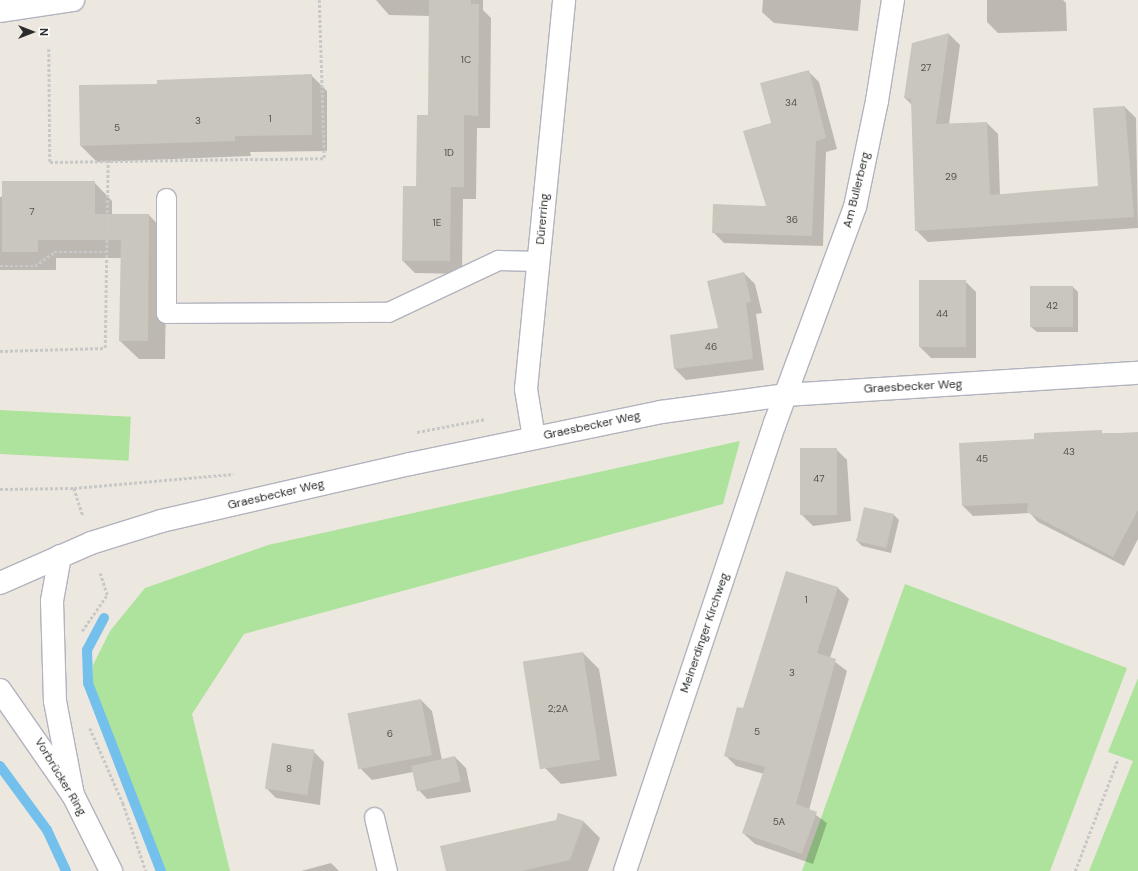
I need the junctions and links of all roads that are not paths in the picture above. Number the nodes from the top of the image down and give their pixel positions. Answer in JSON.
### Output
{"nodes":[{"id":1,"x":74,"y":0,"type":"edge"},
{"id":2,"x":564,"y":0,"type":"edge"},
{"id":3,"x":892,"y":0,"type":"edge"},
{"id":4,"x":0,"y":11,"type":"edge"},
{"id":5,"x":166,"y":198,"type":"dead end"},
{"id":6,"x":539,"y":261,"type":"junction"},
{"id":7,"x":1138,"y":373,"type":"edge"},
{"id":8,"x":785,"y":395,"type":"junction"},
{"id":9,"x":534,"y":438,"type":"junction"},
{"id":10,"x":60,"y":556,"type":"junction"},
{"id":11,"x":0,"y":583,"type":"edge"},
{"id":12,"x":0,"y":690,"type":"edge"},
{"id":13,"x":73,"y":795,"type":"junction"},
{"id":14,"x":374,"y":817,"type":"dead end"},
{"id":15,"x":111,"y":871,"type":"edge"},
{"id":16,"x":387,"y":871,"type":"edge"},
{"id":17,"x":625,"y":871,"type":"edge"}],
"edges":[{"from":1,"to":4,"type":"street"},
{"from":2,"to":6,"type":"street","name":"Dürerring"},
{"from":3,"to":8,"type":"street","name":"Am Bullerberg"},
{"from":5,"to":6,"type":"lane"},
{"from":6,"to":9,"type":"street","name":"Dürerring"},
{"from":7,"to":8,"type":"street","name":"Graesbecker Weg"},
{"from":8,"to":9,"type":"street","name":"Graesbecker Weg"},
{"from":8,"to":17,"type":"street","name":"Meinerdinger Kirchweg"},
{"from":9,"to":10,"type":"street","name":"Graesbecker Weg"},
{"from":10,"to":11,"type":"street","name":"Graesbecker Weg"},
{"from":10,"to":13,"type":"street"},
{"from":12,"to":13,"type":"street","name":"Vorbrücker Ring"},
{"from":13,"to":15,"type":"street","name":"Vorbrücker Ring"},
{"from":14,"to":16,"type":"lane"}]}
